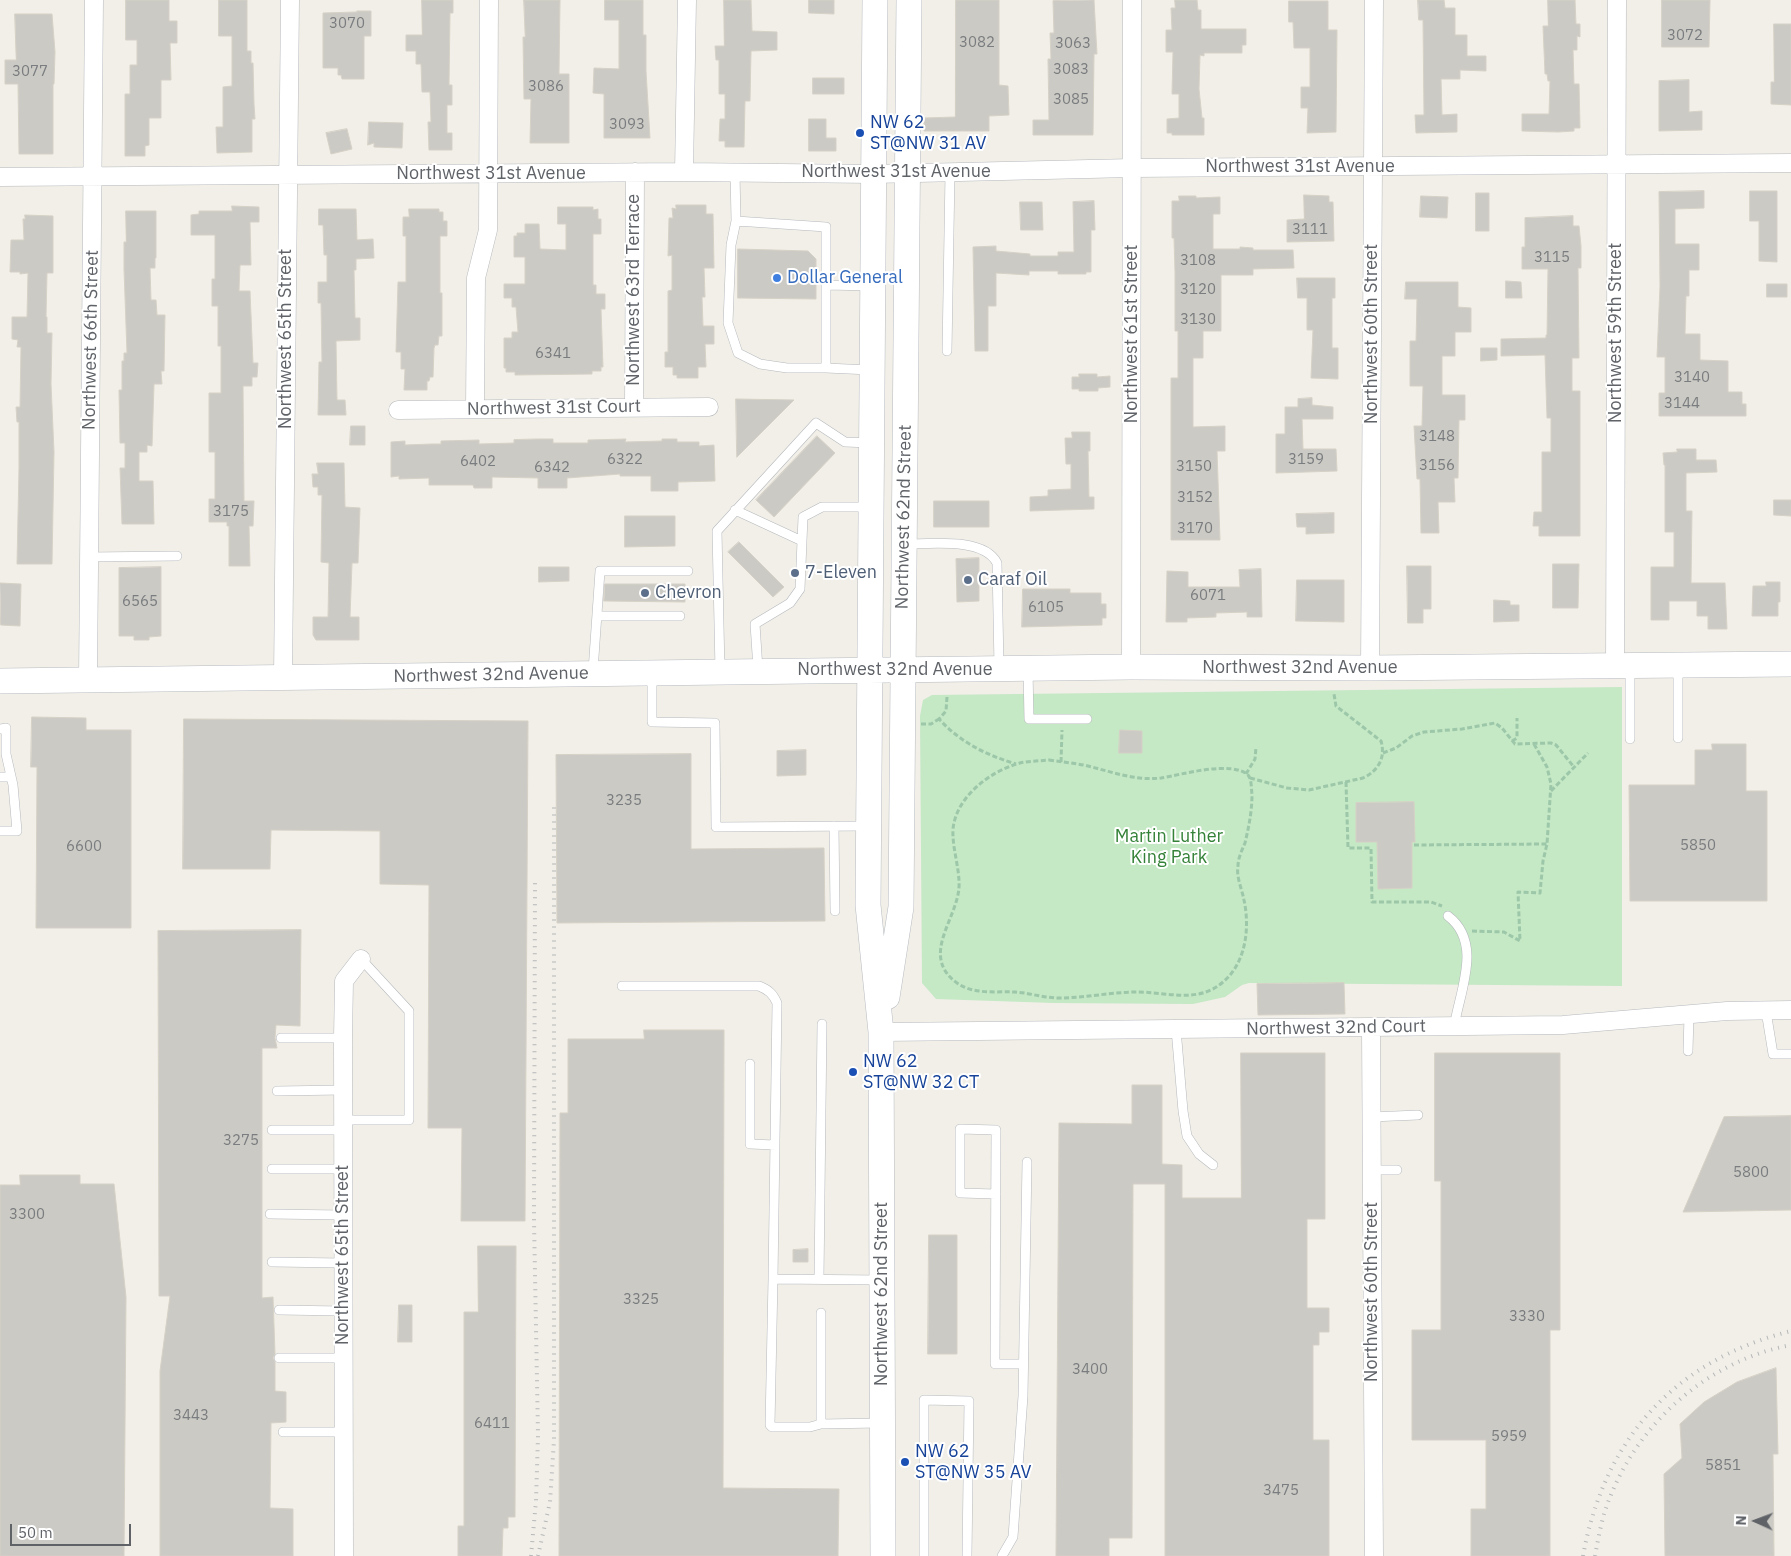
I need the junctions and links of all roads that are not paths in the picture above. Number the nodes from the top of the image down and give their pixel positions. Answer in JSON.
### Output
{"nodes":[{"id":1,"x":94,"y":0,"type":"edge"},
{"id":2,"x":290,"y":0,"type":"edge"},
{"id":3,"x":489,"y":0,"type":"edge"},
{"id":4,"x":687,"y":0,"type":"edge"},
{"id":5,"x":875,"y":0,"type":"edge"},
{"id":6,"x":909,"y":0,"type":"edge"},
{"id":7,"x":1132,"y":0,"type":"edge"},
{"id":8,"x":1374,"y":0,"type":"edge"},
{"id":9,"x":1617,"y":0,"type":"edge"},
{"id":10,"x":1791,"y":163,"type":"edge"},
{"id":11,"x":1616,"y":165,"type":"junction"},
{"id":12,"x":1373,"y":166,"type":"junction"},
{"id":13,"x":1132,"y":168,"type":"junction"},
{"id":14,"x":635,"y":172,"type":"junction"},
{"id":15,"x":684,"y":172,"type":"junction"},
{"id":16,"x":735,"y":172,"type":"junction"},
{"id":17,"x":950,"y":173,"type":"junction"},
{"id":18,"x":487,"y":174,"type":"junction"},
{"id":19,"x":874,"y":174,"type":"junction"},
{"id":20,"x":908,"y":174,"type":"junction"},
{"id":21,"x":287,"y":175,"type":"junction"},
{"id":22,"x":93,"y":176,"type":"junction"},
{"id":23,"x":0,"y":177,"type":"edge"},
{"id":24,"x":736,"y":221,"type":"junction"},
{"id":25,"x":826,"y":285,"type":"junction"},
{"id":26,"x":873,"y":286,"type":"junction"},
{"id":27,"x":947,"y":351,"type":"dead end"},
{"id":28,"x":826,"y":368,"type":"junction"},
{"id":29,"x":873,"y":370,"type":"junction"},
{"id":30,"x":634,"y":407,"type":"junction"},
{"id":31,"x":709,"y":407,"type":"dead end"},
{"id":32,"x":476,"y":409,"type":"junction"},
{"id":33,"x":398,"y":410,"type":"dead end"},
{"id":34,"x":872,"y":443,"type":"junction"},
{"id":35,"x":872,"y":507,"type":"junction"},
{"id":36,"x":736,"y":510,"type":"junction"},
{"id":37,"x":802,"y":541,"type":"junction"},
{"id":38,"x":904,"y":544,"type":"junction"},
{"id":39,"x":177,"y":556,"type":"dead end"},
{"id":40,"x":89,"y":557,"type":"junction"},
{"id":41,"x":688,"y":571,"type":"dead end"},
{"id":42,"x":597,"y":616,"type":"junction"},
{"id":43,"x":680,"y":616,"type":"dead end"},
{"id":44,"x":1791,"y":664,"type":"edge"},
{"id":45,"x":1678,"y":665,"type":"junction"},
{"id":46,"x":1622,"y":666,"type":"junction"},
{"id":47,"x":1132,"y":667,"type":"junction"},
{"id":48,"x":1370,"y":668,"type":"junction"},
{"id":49,"x":1028,"y":669,"type":"junction"},
{"id":50,"x":903,"y":670,"type":"junction"},
{"id":51,"x":999,"y":670,"type":"junction"},
{"id":52,"x":871,"y":671,"type":"junction"},
{"id":53,"x":720,"y":672,"type":"junction"},
{"id":54,"x":758,"y":672,"type":"junction"},
{"id":55,"x":652,"y":673,"type":"junction"},
{"id":56,"x":593,"y":674,"type":"junction"},
{"id":57,"x":283,"y":677,"type":"junction"},
{"id":58,"x":88,"y":680,"type":"junction"},
{"id":59,"x":0,"y":681,"type":"edge"},
{"id":60,"x":1087,"y":719,"type":"dead end"},
{"id":61,"x":0,"y":729,"type":"edge"},
{"id":62,"x":1630,"y":738,"type":"dead end"},
{"id":63,"x":1678,"y":738,"type":"dead end"},
{"id":64,"x":0,"y":777,"type":"edge"},
{"id":65,"x":11,"y":777,"type":"junction"},
{"id":66,"x":834,"y":826,"type":"junction"},
{"id":67,"x":869,"y":826,"type":"junction"},
{"id":68,"x":0,"y":831,"type":"edge"},
{"id":69,"x":835,"y":911,"type":"dead end"},
{"id":70,"x":1448,"y":912,"type":"road end"},
{"id":71,"x":361,"y":959,"type":"joint"},
{"id":72,"x":622,"y":986,"type":"dead end"},
{"id":73,"x":1791,"y":1010,"type":"edge"},
{"id":74,"x":1766,"y":1011,"type":"junction"},
{"id":75,"x":1689,"y":1014,"type":"junction"},
{"id":76,"x":822,"y":1024,"type":"dead end"},
{"id":77,"x":1454,"y":1027,"type":"junction"},
{"id":78,"x":1371,"y":1028,"type":"junction"},
{"id":79,"x":1176,"y":1029,"type":"junction"},
{"id":80,"x":881,"y":1032,"type":"junction"},
{"id":81,"x":281,"y":1038,"type":"dead end"},
{"id":82,"x":343,"y":1038,"type":"junction"},
{"id":83,"x":1688,"y":1051,"type":"dead end"},
{"id":84,"x":1791,"y":1054,"type":"edge"},
{"id":85,"x":750,"y":1064,"type":"dead end"},
{"id":86,"x":343,"y":1090,"type":"junction"},
{"id":87,"x":277,"y":1091,"type":"dead end"},
{"id":88,"x":1418,"y":1115,"type":"dead end"},
{"id":89,"x":1371,"y":1117,"type":"junction"},
{"id":90,"x":343,"y":1125,"type":"junction"},
{"id":91,"x":272,"y":1130,"type":"dead end"},
{"id":92,"x":775,"y":1145,"type":"junction"},
{"id":93,"x":1027,"y":1162,"type":"dead end"},
{"id":94,"x":1213,"y":1165,"type":"dead end"},
{"id":95,"x":272,"y":1169,"type":"dead end"},
{"id":96,"x":343,"y":1169,"type":"junction"},
{"id":97,"x":1372,"y":1170,"type":"junction"},
{"id":98,"x":1397,"y":1170,"type":"dead end"},
{"id":99,"x":996,"y":1194,"type":"junction"},
{"id":100,"x":270,"y":1214,"type":"dead end"},
{"id":101,"x":343,"y":1214,"type":"junction"},
{"id":102,"x":272,"y":1262,"type":"dead end"},
{"id":103,"x":343,"y":1263,"type":"junction"},
{"id":104,"x":773,"y":1279,"type":"junction"},
{"id":105,"x":819,"y":1280,"type":"junction"},
{"id":106,"x":882,"y":1280,"type":"junction"},
{"id":107,"x":279,"y":1310,"type":"dead end"},
{"id":108,"x":343,"y":1312,"type":"junction"},
{"id":109,"x":822,"y":1313,"type":"dead end"},
{"id":110,"x":279,"y":1358,"type":"dead end"},
{"id":111,"x":344,"y":1358,"type":"junction"},
{"id":112,"x":1023,"y":1364,"type":"junction"},
{"id":113,"x":883,"y":1423,"type":"junction"},
{"id":114,"x":821,"y":1424,"type":"junction"},
{"id":115,"x":283,"y":1432,"type":"dead end"},
{"id":116,"x":344,"y":1432,"type":"junction"},
{"id":117,"x":344,"y":1556,"type":"edge"},
{"id":118,"x":883,"y":1556,"type":"edge"},
{"id":119,"x":924,"y":1556,"type":"edge"},
{"id":120,"x":967,"y":1556,"type":"edge"},
{"id":121,"x":1002,"y":1556,"type":"edge"},
{"id":122,"x":1374,"y":1556,"type":"edge"}],
"edges":[{"from":1,"to":22,"type":"street","name":"Northwest 66th Street"},
{"from":2,"to":21,"type":"street","name":"Northwest 65th Street"},
{"from":3,"to":18,"type":"street"},
{"from":4,"to":15,"type":"street"},
{"from":5,"to":19,"type":"main road","name":"Northwest 62nd Street"},
{"from":6,"to":20,"type":"main road","name":"Northwest 62nd Street"},
{"from":7,"to":13,"type":"street","name":"Northwest 61st Street"},
{"from":8,"to":12,"type":"street","name":"Northwest 60th Street"},
{"from":9,"to":11,"type":"street","name":"Northwest 59th Street"},
{"from":10,"to":11,"type":"street","name":"Northwest 31st Avenue"},
{"from":11,"to":12,"type":"street","name":"Northwest 31st Avenue"},
{"from":11,"to":46,"type":"street","name":"Northwest 59th Street"},
{"from":12,"to":13,"type":"street","name":"Northwest 31st Avenue"},
{"from":12,"to":48,"type":"street","name":"Northwest 60th Street"},
{"from":13,"to":17,"type":"street","name":"Northwest 31st Avenue"},
{"from":13,"to":47,"type":"street","name":"Northwest 61st Street"},
{"from":14,"to":15,"type":"street","name":"Northwest 31st Avenue"},
{"from":14,"to":18,"type":"street","name":"Northwest 31st Avenue"},
{"from":14,"to":30,"type":"street","name":"Northwest 63rd Terrace"},
{"from":15,"to":16,"type":"street","name":"Northwest 31st Avenue"},
{"from":16,"to":19,"type":"street","name":"Northwest 31st Avenue"},
{"from":16,"to":24,"type":"lane"},
{"from":17,"to":20,"type":"street","name":"Northwest 31st Avenue"},
{"from":17,"to":27,"type":"lane"},
{"from":18,"to":21,"type":"street","name":"Northwest 31st Avenue"},
{"from":18,"to":32,"type":"street"},
{"from":19,"to":20,"type":"street","name":"Northwest 31st Avenue"},
{"from":19,"to":26,"type":"main road","name":"Northwest 62nd Street"},
{"from":20,"to":38,"type":"main road","name":"Northwest 62nd Street"},
{"from":21,"to":22,"type":"street","name":"Northwest 31st Avenue"},
{"from":21,"to":57,"type":"street","name":"Northwest 65th Street"},
{"from":22,"to":23,"type":"street","name":"Northwest 31st Avenue"},
{"from":22,"to":40,"type":"street","name":"Northwest 66th Street"},
{"from":24,"to":25,"type":"lane"},
{"from":24,"to":28,"type":"lane"},
{"from":25,"to":26,"type":"lane"},
{"from":25,"to":28,"type":"lane"},
{"from":26,"to":29,"type":"main road","name":"Northwest 62nd Street"},
{"from":28,"to":29,"type":"lane"},
{"from":29,"to":34,"type":"main road","name":"Northwest 62nd Street"},
{"from":30,"to":31,"type":"street","name":"Northwest 31st Court"},
{"from":30,"to":32,"type":"street","name":"Northwest 31st Court"},
{"from":32,"to":33,"type":"street","name":"Northwest 31st Court"},
{"from":34,"to":35,"type":"main road","name":"Northwest 62nd Street"},
{"from":34,"to":36,"type":"lane"},
{"from":35,"to":37,"type":"lane"},
{"from":35,"to":52,"type":"main road","name":"Northwest 62nd Street"},
{"from":36,"to":37,"type":"lane"},
{"from":36,"to":53,"type":"lane"},
{"from":37,"to":54,"type":"lane"},
{"from":38,"to":50,"type":"main road","name":"Northwest 62nd Street"},
{"from":38,"to":51,"type":"lane"},
{"from":39,"to":40,"type":"lane"},
{"from":40,"to":58,"type":"street","name":"Northwest 66th Street"},
{"from":41,"to":42,"type":"lane"},
{"from":42,"to":43,"type":"lane"},
{"from":42,"to":56,"type":"lane"},
{"from":44,"to":45,"type":"main road","name":"Northwest 32nd Avenue"},
{"from":45,"to":46,"type":"main road","name":"Northwest 32nd Avenue"},
{"from":45,"to":63,"type":"lane"},
{"from":46,"to":48,"type":"main road","name":"Northwest 32nd Avenue"},
{"from":46,"to":62,"type":"lane"},
{"from":47,"to":48,"type":"main road","name":"Northwest 32nd Avenue"},
{"from":47,"to":49,"type":"main road","name":"Northwest 32nd Avenue"},
{"from":49,"to":51,"type":"main road","name":"Northwest 32nd Avenue"},
{"from":49,"to":60,"type":"lane"},
{"from":50,"to":51,"type":"main road","name":"Northwest 32nd Avenue"},
{"from":50,"to":52,"type":"main road","name":"Northwest 32nd Avenue"},
{"from":50,"to":80,"type":"main road","name":"Northwest 62nd Street"},
{"from":52,"to":54,"type":"main road","name":"Northwest 32nd Avenue"},
{"from":52,"to":67,"type":"main road","name":"Northwest 62nd Street"},
{"from":53,"to":54,"type":"main road","name":"Northwest 32nd Avenue"},
{"from":53,"to":55,"type":"main road","name":"Northwest 32nd Avenue"},
{"from":55,"to":56,"type":"main road","name":"Northwest 32nd Avenue"},
{"from":55,"to":66,"type":"lane"},
{"from":56,"to":57,"type":"main road","name":"Northwest 32nd Avenue"},
{"from":57,"to":58,"type":"main road","name":"Northwest 32nd Avenue"},
{"from":58,"to":59,"type":"main road","name":"Northwest 32nd Avenue"},
{"from":61,"to":65,"type":"lane"},
{"from":64,"to":65,"type":"lane"},
{"from":65,"to":68,"type":"lane"},
{"from":66,"to":67,"type":"lane"},
{"from":66,"to":69,"type":"lane"},
{"from":67,"to":80,"type":"main road","name":"Northwest 62nd Street"},
{"from":70,"to":77,"type":"lane"},
{"from":71,"to":82,"type":"street","name":"Northwest 65th Street"},
{"from":71,"to":90,"type":"lane"},
{"from":72,"to":92,"type":"lane"},
{"from":73,"to":74,"type":"street","name":"Northwest 32nd Court"},
{"from":74,"to":75,"type":"street","name":"Northwest 32nd Court"},
{"from":74,"to":84,"type":"lane"},
{"from":75,"to":77,"type":"street","name":"Northwest 32nd Court"},
{"from":75,"to":83,"type":"lane"},
{"from":76,"to":105,"type":"lane"},
{"from":77,"to":78,"type":"street","name":"Northwest 32nd Court"},
{"from":78,"to":79,"type":"street","name":"Northwest 32nd Court"},
{"from":78,"to":89,"type":"street","name":"Northwest 60th Street"},
{"from":79,"to":80,"type":"street","name":"Northwest 32nd Court"},
{"from":79,"to":94,"type":"lane"},
{"from":80,"to":106,"type":"main road","name":"Northwest 62nd Street"},
{"from":81,"to":82,"type":"lane"},
{"from":82,"to":86,"type":"street","name":"Northwest 65th Street"},
{"from":85,"to":92,"type":"lane"},
{"from":86,"to":87,"type":"lane"},
{"from":86,"to":90,"type":"street","name":"Northwest 65th Street"},
{"from":88,"to":89,"type":"lane"},
{"from":89,"to":97,"type":"street","name":"Northwest 60th Street"},
{"from":90,"to":91,"type":"lane"},
{"from":90,"to":96,"type":"street","name":"Northwest 65th Street"},
{"from":92,"to":104,"type":"lane"},
{"from":93,"to":112,"type":"lane"},
{"from":95,"to":96,"type":"lane"},
{"from":96,"to":101,"type":"street","name":"Northwest 65th Street"},
{"from":97,"to":98,"type":"lane"},
{"from":97,"to":122,"type":"street","name":"Northwest 60th Street"},
{"from":99,"to":99,"type":"lane"},
{"from":99,"to":112,"type":"lane"},
{"from":100,"to":101,"type":"lane"},
{"from":101,"to":103,"type":"street","name":"Northwest 65th Street"},
{"from":102,"to":103,"type":"lane"},
{"from":103,"to":108,"type":"street","name":"Northwest 65th Street"},
{"from":104,"to":105,"type":"lane"},
{"from":104,"to":114,"type":"lane"},
{"from":105,"to":106,"type":"lane"},
{"from":106,"to":113,"type":"main road","name":"Northwest 62nd Street"},
{"from":107,"to":108,"type":"lane"},
{"from":108,"to":111,"type":"street","name":"Northwest 65th Street"},
{"from":109,"to":114,"type":"lane"},
{"from":110,"to":111,"type":"lane"},
{"from":111,"to":116,"type":"street","name":"Northwest 65th Street"},
{"from":112,"to":121,"type":"lane"},
{"from":113,"to":114,"type":"lane"},
{"from":113,"to":118,"type":"main road","name":"Northwest 62nd Street"},
{"from":115,"to":116,"type":"lane"},
{"from":116,"to":117,"type":"street","name":"Northwest 65th Street"},
{"from":119,"to":120,"type":"lane"}]}
